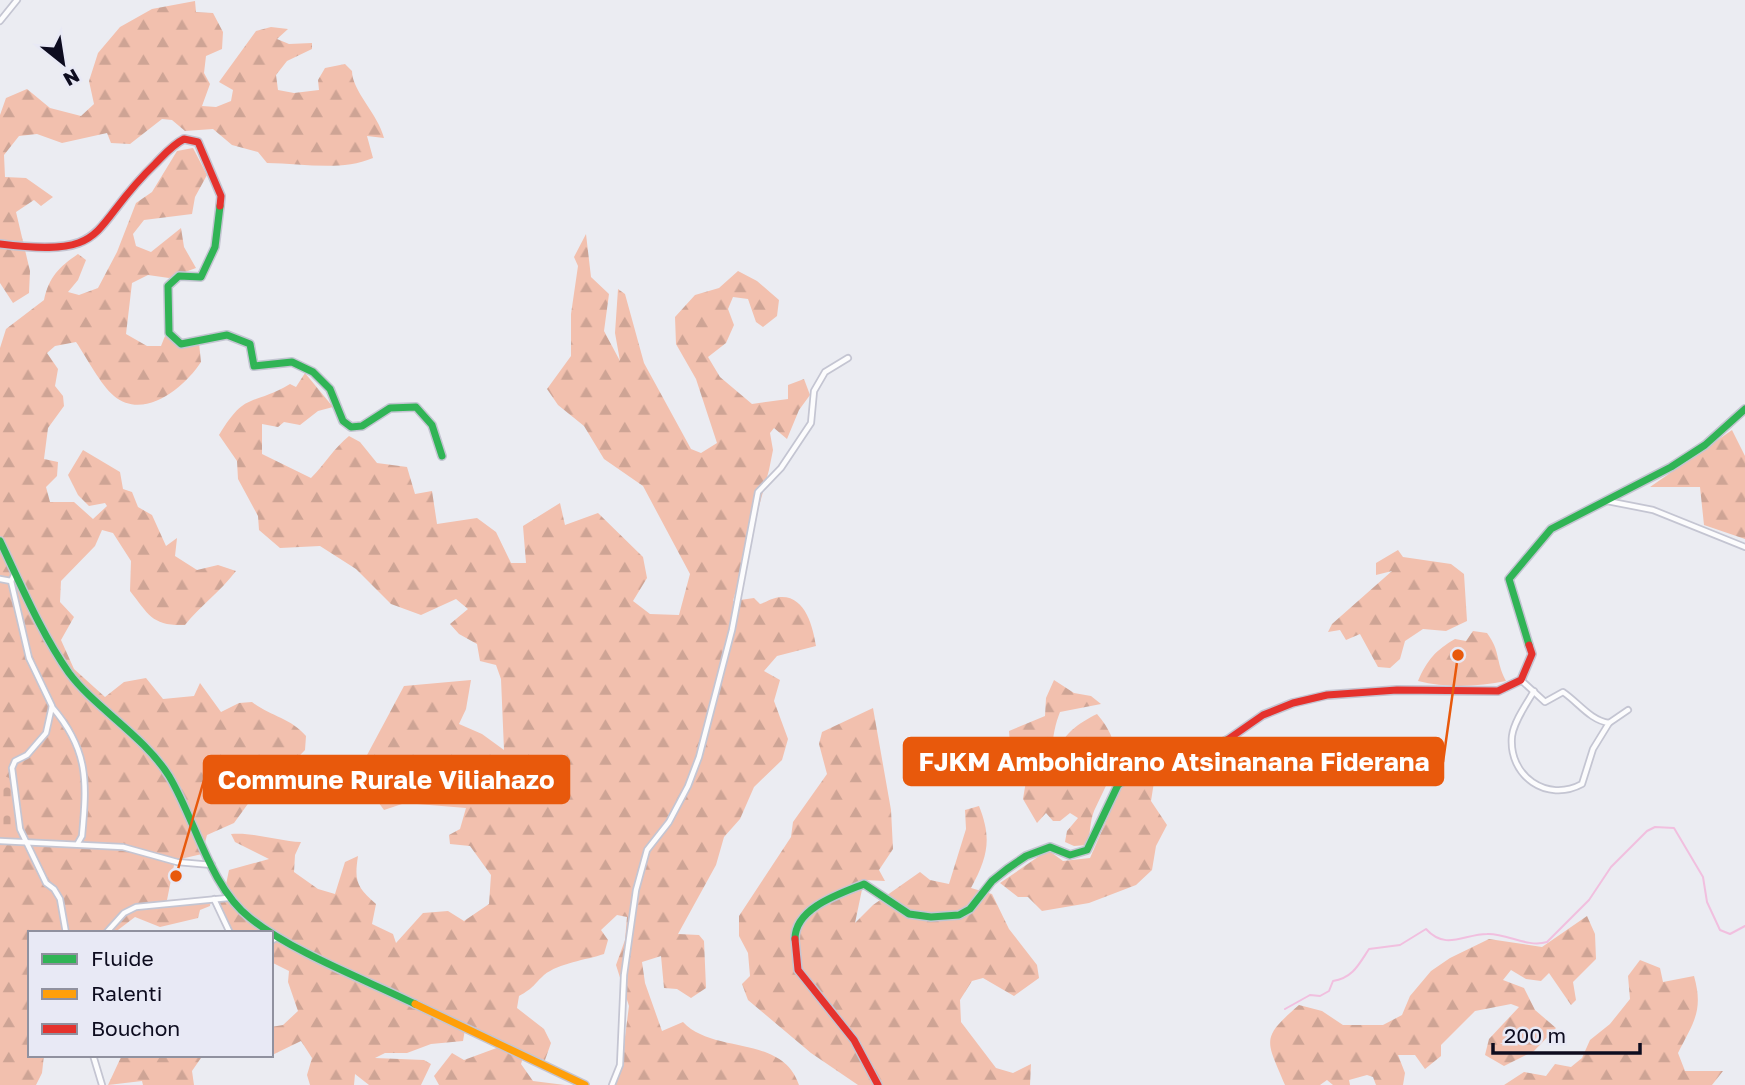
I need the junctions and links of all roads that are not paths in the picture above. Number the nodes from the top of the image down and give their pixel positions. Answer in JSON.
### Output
{"nodes":[{"id":1,"x":17,"y":0,"type":"edge"},
{"id":2,"x":0,"y":21,"type":"edge"},
{"id":3,"x":0,"y":244,"type":"edge"},
{"id":4,"x":848,"y":358,"type":"dead end"},
{"id":5,"x":1745,"y":409,"type":"edge"},
{"id":6,"x":442,"y":456,"type":"dead end"},
{"id":7,"x":1606,"y":501,"type":"junction"},
{"id":8,"x":0,"y":541,"type":"edge"},
{"id":9,"x":1745,"y":547,"type":"edge"},
{"id":10,"x":13,"y":577,"type":"junction"},
{"id":11,"x":0,"y":579,"type":"edge"},
{"id":12,"x":1521,"y":680,"type":"junction"},
{"id":13,"x":1534,"y":691,"type":"junction"},
{"id":14,"x":52,"y":706,"type":"junction"},
{"id":15,"x":1628,"y":709,"type":"dead end"},
{"id":16,"x":1609,"y":723,"type":"junction"},
{"id":17,"x":0,"y":841,"type":"edge"},
{"id":18,"x":78,"y":843,"type":"junction"},
{"id":19,"x":26,"y":844,"type":"junction"},
{"id":20,"x":213,"y":865,"type":"junction"},
{"id":21,"x":229,"y":898,"type":"junction"},
{"id":22,"x":214,"y":899,"type":"junction"},
{"id":23,"x":66,"y":931,"type":"edge"},
{"id":24,"x":108,"y":931,"type":"edge"},
{"id":25,"x":229,"y":931,"type":"edge"},
{"id":26,"x":265,"y":931,"type":"edge"},
{"id":27,"x":275,"y":939,"type":"edge"},
{"id":28,"x":94,"y":1057,"type":"edge"},
{"id":29,"x":102,"y":1085,"type":"edge"},
{"id":30,"x":585,"y":1085,"type":"edge"},
{"id":31,"x":612,"y":1085,"type":"edge"},
{"id":32,"x":878,"y":1085,"type":"edge"}],
"edges":[{"from":1,"to":2,"type":"street"},
{"from":3,"to":6,"type":"street"},
{"from":4,"to":31,"type":"street"},
{"from":5,"to":7,"type":"street"},
{"from":7,"to":9,"type":"street"},
{"from":7,"to":12,"type":"street"},
{"from":8,"to":10,"type":"street"},
{"from":10,"to":11,"type":"street"},
{"from":10,"to":14,"type":"street"},
{"from":10,"to":20,"type":"street"},
{"from":12,"to":13,"type":"street"},
{"from":12,"to":32,"type":"street"},
{"from":13,"to":16,"type":"street"},
{"from":13,"to":16,"type":"street"},
{"from":14,"to":18,"type":"street"},
{"from":14,"to":19,"type":"street"},
{"from":15,"to":16,"type":"street"},
{"from":17,"to":19,"type":"street"},
{"from":18,"to":19,"type":"street"},
{"from":18,"to":20,"type":"street"},
{"from":19,"to":23,"type":"street"},
{"from":20,"to":21,"type":"street"},
{"from":21,"to":22,"type":"street"},
{"from":21,"to":26,"type":"street"},
{"from":22,"to":24,"type":"street"},
{"from":22,"to":25,"type":"street"},
{"from":27,"to":30,"type":"street"},
{"from":28,"to":29,"type":"street"}]}
